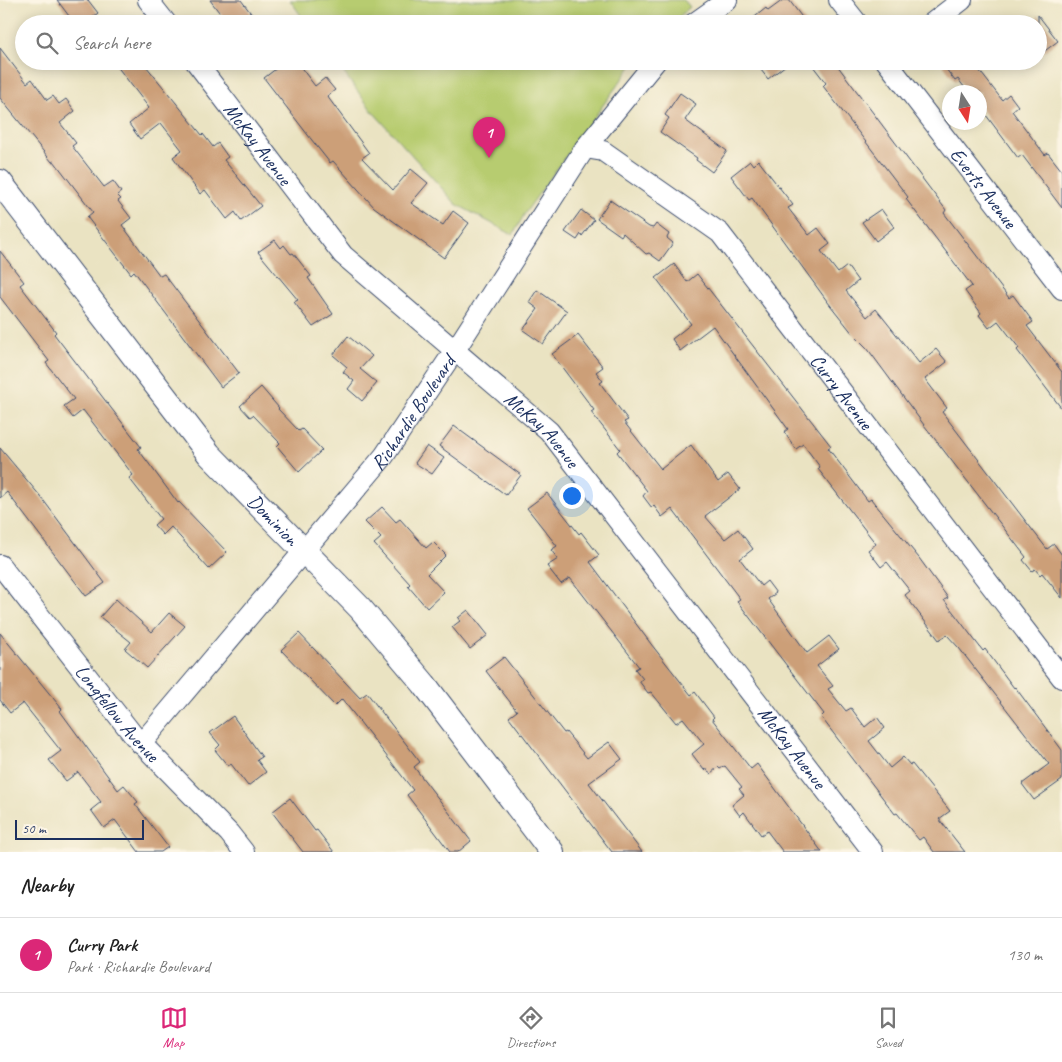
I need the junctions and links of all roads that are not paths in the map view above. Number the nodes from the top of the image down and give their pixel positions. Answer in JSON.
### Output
{"nodes":[{"id":1,"x":148,"y":0,"type":"edge"},
{"id":2,"x":727,"y":0,"type":"edge"},
{"id":3,"x":840,"y":0,"type":"edge"},
{"id":4,"x":962,"y":0,"type":"edge"},
{"id":5,"x":159,"y":15,"type":"edge"},
{"id":6,"x":706,"y":15,"type":"edge"},
{"id":7,"x":851,"y":15,"type":"edge"},
{"id":8,"x":943,"y":15,"type":"edge"},
{"id":9,"x":202,"y":70,"type":"edge"},
{"id":10,"x":649,"y":70,"type":"edge"},
{"id":11,"x":893,"y":70,"type":"edge"},
{"id":12,"x":585,"y":148,"type":"junction"},
{"id":13,"x":0,"y":182,"type":"edge"},
{"id":14,"x":1062,"y":290,"type":"edge"},
{"id":15,"x":456,"y":350,"type":"junction"},
{"id":16,"x":304,"y":551,"type":"junction"},
{"id":17,"x":0,"y":565,"type":"edge"},
{"id":18,"x":1062,"y":678,"type":"edge"},
{"id":19,"x":142,"y":744,"type":"junction"},
{"id":20,"x":244,"y":852,"type":"edge"},
{"id":21,"x":552,"y":852,"type":"edge"},
{"id":22,"x":873,"y":852,"type":"edge"}],
"edges":[{"from":1,"to":5,"type":"street"},
{"from":2,"to":6,"type":"street"},
{"from":3,"to":7,"type":"street"},
{"from":4,"to":8,"type":"street"},
{"from":9,"to":15,"type":"street","name":"McKay Avenue"},
{"from":10,"to":12,"type":"street","name":"Richardie Boulevard"},
{"from":11,"to":14,"type":"street","name":"Everts Avenue"},
{"from":12,"to":15,"type":"street","name":"Richardie Boulevard"},
{"from":12,"to":18,"type":"street","name":"Curry Avenue"},
{"from":13,"to":16,"type":"street","name":"Dominion"},
{"from":15,"to":16,"type":"street","name":"Richardie Boulevard"},
{"from":15,"to":22,"type":"street","name":"McKay Avenue"},
{"from":16,"to":19,"type":"street","name":"Richardie Boulevard"},
{"from":16,"to":21,"type":"street","name":"Dominion"},
{"from":17,"to":19,"type":"street","name":"Longfellow Avenue"},
{"from":19,"to":20,"type":"street","name":"Longfellow Avenue"}]}
